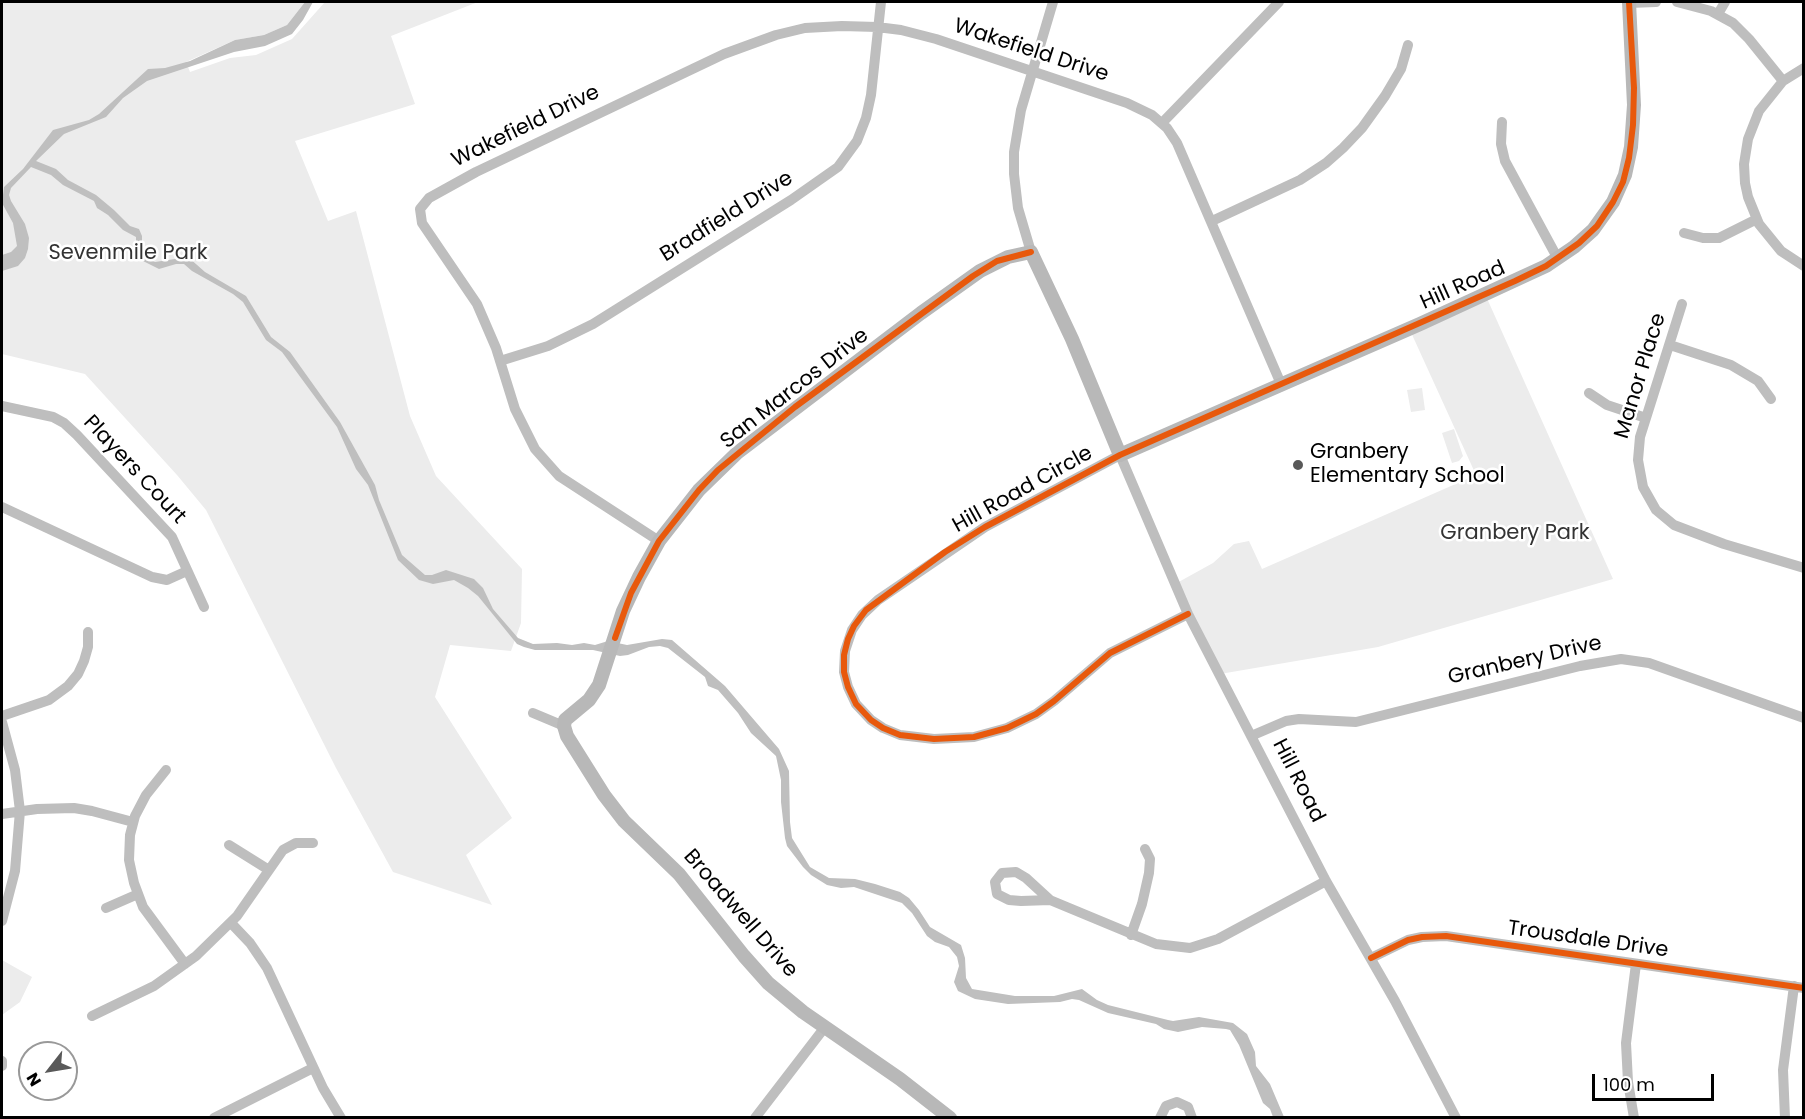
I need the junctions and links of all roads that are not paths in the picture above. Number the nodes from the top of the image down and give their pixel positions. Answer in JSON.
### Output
{"nodes":[{"id":1,"x":881,"y":2,"type":"edge"},
{"id":2,"x":1053,"y":2,"type":"edge"},
{"id":3,"x":1279,"y":2,"type":"edge"},
{"id":4,"x":1629,"y":2,"type":"edge"},
{"id":5,"x":1656,"y":2,"type":"edge"},
{"id":6,"x":1677,"y":2,"type":"edge"},
{"id":7,"x":1725,"y":2,"type":"edge"},
{"id":8,"x":1718,"y":14,"type":"junction"},
{"id":9,"x":877,"y":27,"type":"junction"},
{"id":10,"x":1408,"y":45,"type":"dead end"},
{"id":11,"x":1803,"y":68,"type":"edge"},
{"id":12,"x":1032,"y":72,"type":"junction"},
{"id":13,"x":1783,"y":81,"type":"junction"},
{"id":14,"x":1502,"y":122,"type":"dead end"},
{"id":15,"x":1162,"y":123,"type":"junction"},
{"id":16,"x":1757,"y":219,"type":"junction"},
{"id":17,"x":1212,"y":221,"type":"junction"},
{"id":18,"x":1684,"y":233,"type":"dead end"},
{"id":19,"x":1031,"y":252,"type":"junction"},
{"id":20,"x":1558,"y":259,"type":"junction"},
{"id":21,"x":1803,"y":266,"type":"edge"},
{"id":22,"x":1682,"y":304,"type":"dead end"},
{"id":23,"x":1670,"y":345,"type":"junction"},
{"id":24,"x":501,"y":361,"type":"junction"},
{"id":25,"x":1281,"y":384,"type":"junction"},
{"id":26,"x":1589,"y":393,"type":"dead end"},
{"id":27,"x":1771,"y":399,"type":"dead end"},
{"id":28,"x":2,"y":406,"type":"edge"},
{"id":29,"x":1646,"y":418,"type":"junction"},
{"id":30,"x":1120,"y":455,"type":"junction"},
{"id":31,"x":2,"y":507,"type":"edge"},
{"id":32,"x":659,"y":541,"type":"junction"},
{"id":33,"x":1803,"y":568,"type":"edge"},
{"id":34,"x":187,"y":571,"type":"junction"},
{"id":35,"x":204,"y":607,"type":"dead end"},
{"id":36,"x":1188,"y":614,"type":"junction"},
{"id":37,"x":88,"y":632,"type":"dead end"},
{"id":38,"x":533,"y":713,"type":"dead end"},
{"id":39,"x":2,"y":716,"type":"edge"},
{"id":40,"x":1803,"y":718,"type":"edge"},
{"id":41,"x":2,"y":722,"type":"edge"},
{"id":42,"x":564,"y":725,"type":"junction"},
{"id":43,"x":1251,"y":736,"type":"junction"},
{"id":44,"x":166,"y":770,"type":"dead end"},
{"id":45,"x":20,"y":811,"type":"junction"},
{"id":46,"x":2,"y":814,"type":"edge"},
{"id":47,"x":133,"y":822,"type":"junction"},
{"id":48,"x":313,"y":843,"type":"dead end"},
{"id":49,"x":229,"y":845,"type":"dead end"},
{"id":50,"x":1145,"y":849,"type":"dead end"},
{"id":51,"x":269,"y":870,"type":"junction"},
{"id":52,"x":1326,"y":881,"type":"junction"},
{"id":53,"x":138,"y":894,"type":"junction"},
{"id":54,"x":1050,"y":900,"type":"junction"},
{"id":55,"x":106,"y":908,"type":"dead end"},
{"id":56,"x":2,"y":921,"type":"edge"},
{"id":57,"x":231,"y":923,"type":"junction"},
{"id":58,"x":1131,"y":935,"type":"junction"},
{"id":59,"x":1371,"y":958,"type":"junction"},
{"id":60,"x":185,"y":964,"type":"junction"},
{"id":61,"x":1636,"y":964,"type":"junction"},
{"id":62,"x":1798,"y":987,"type":"edge"},
{"id":63,"x":92,"y":1016,"type":"dead end"},
{"id":64,"x":825,"y":1027,"type":"junction"},
{"id":65,"x":313,"y":1068,"type":"junction"},
{"id":66,"x":214,"y":1118,"type":"edge"},
{"id":67,"x":341,"y":1118,"type":"edge"},
{"id":68,"x":755,"y":1118,"type":"edge"},
{"id":69,"x":950,"y":1118,"type":"edge"},
{"id":70,"x":1160,"y":1118,"type":"edge"},
{"id":71,"x":1192,"y":1118,"type":"edge"},
{"id":72,"x":1456,"y":1118,"type":"edge"},
{"id":73,"x":1634,"y":1118,"type":"edge"},
{"id":74,"x":1785,"y":1118,"type":"edge"}],
"edges":[{"from":1,"to":9,"type":"street","name":"Bradfield Drive"},
{"from":2,"to":12,"type":"street","name":"Hill Road"},
{"from":3,"to":15,"type":"street"},
{"from":4,"to":5,"type":"street"},
{"from":4,"to":20,"type":"street","name":"Hill Road"},
{"from":6,"to":8,"type":"street"},
{"from":7,"to":8,"type":"street"},
{"from":8,"to":13,"type":"street"},
{"from":9,"to":12,"type":"street","name":"Wakefield Drive"},
{"from":9,"to":24,"type":"street","name":"Bradfield Drive"},
{"from":9,"to":24,"type":"street","name":"Wakefield Drive"},
{"from":10,"to":17,"type":"street"},
{"from":11,"to":13,"type":"street"},
{"from":12,"to":15,"type":"street","name":"Wakefield Drive"},
{"from":12,"to":19,"type":"street","name":"Hill Road"},
{"from":13,"to":16,"type":"street"},
{"from":14,"to":20,"type":"street"},
{"from":15,"to":17,"type":"street","name":"Wakefield Drive"},
{"from":16,"to":18,"type":"street"},
{"from":16,"to":21,"type":"street"},
{"from":17,"to":25,"type":"street","name":"Wakefield Drive"},
{"from":19,"to":30,"type":"street","name":"Hill Road"},
{"from":19,"to":32,"type":"street","name":"San Marcos Drive"},
{"from":20,"to":25,"type":"street","name":"Hill Road"},
{"from":22,"to":23,"type":"street","name":"Manor Place"},
{"from":23,"to":27,"type":"street"},
{"from":23,"to":29,"type":"street","name":"Manor Place"},
{"from":24,"to":32,"type":"street"},
{"from":25,"to":30,"type":"street","name":"Hill Road"},
{"from":26,"to":29,"type":"street"},
{"from":28,"to":34,"type":"street","name":"Players Court"},
{"from":29,"to":33,"type":"street","name":"Manor Place"},
{"from":30,"to":36,"type":"street","name":"Hill Road"},
{"from":30,"to":36,"type":"street","name":"Hill Road Circle"},
{"from":31,"to":34,"type":"street"},
{"from":32,"to":42,"type":"street","name":"San Marcos Drive"},
{"from":34,"to":35,"type":"street","name":"Players Court"},
{"from":36,"to":43,"type":"street","name":"Hill Road"},
{"from":37,"to":39,"type":"street"},
{"from":38,"to":42,"type":"street"},
{"from":40,"to":43,"type":"street","name":"Granbery Drive"},
{"from":41,"to":45,"type":"street"},
{"from":42,"to":64,"type":"street","name":"Broadwell Drive"},
{"from":43,"to":52,"type":"street","name":"Hill Road"},
{"from":44,"to":47,"type":"street"},
{"from":45,"to":46,"type":"street"},
{"from":45,"to":47,"type":"street"},
{"from":45,"to":56,"type":"street"},
{"from":47,"to":53,"type":"street"},
{"from":48,"to":51,"type":"street"},
{"from":49,"to":51,"type":"street"},
{"from":50,"to":58,"type":"street"},
{"from":51,"to":57,"type":"street"},
{"from":52,"to":58,"type":"street"},
{"from":52,"to":59,"type":"street","name":"Hill Road"},
{"from":53,"to":55,"type":"street"},
{"from":53,"to":60,"type":"street"},
{"from":54,"to":54,"type":"street"},
{"from":54,"to":58,"type":"street"},
{"from":57,"to":60,"type":"street"},
{"from":57,"to":65,"type":"street"},
{"from":59,"to":61,"type":"street","name":"Trousdale Drive"},
{"from":59,"to":72,"type":"street","name":"Hill Road"},
{"from":60,"to":63,"type":"street"},
{"from":61,"to":62,"type":"street","name":"Trousdale Drive"},
{"from":61,"to":73,"type":"street"},
{"from":62,"to":74,"type":"street"},
{"from":64,"to":68,"type":"street"},
{"from":64,"to":69,"type":"street","name":"Broadwell Drive"},
{"from":65,"to":66,"type":"street"},
{"from":65,"to":67,"type":"street"},
{"from":70,"to":71,"type":"street"}]}
